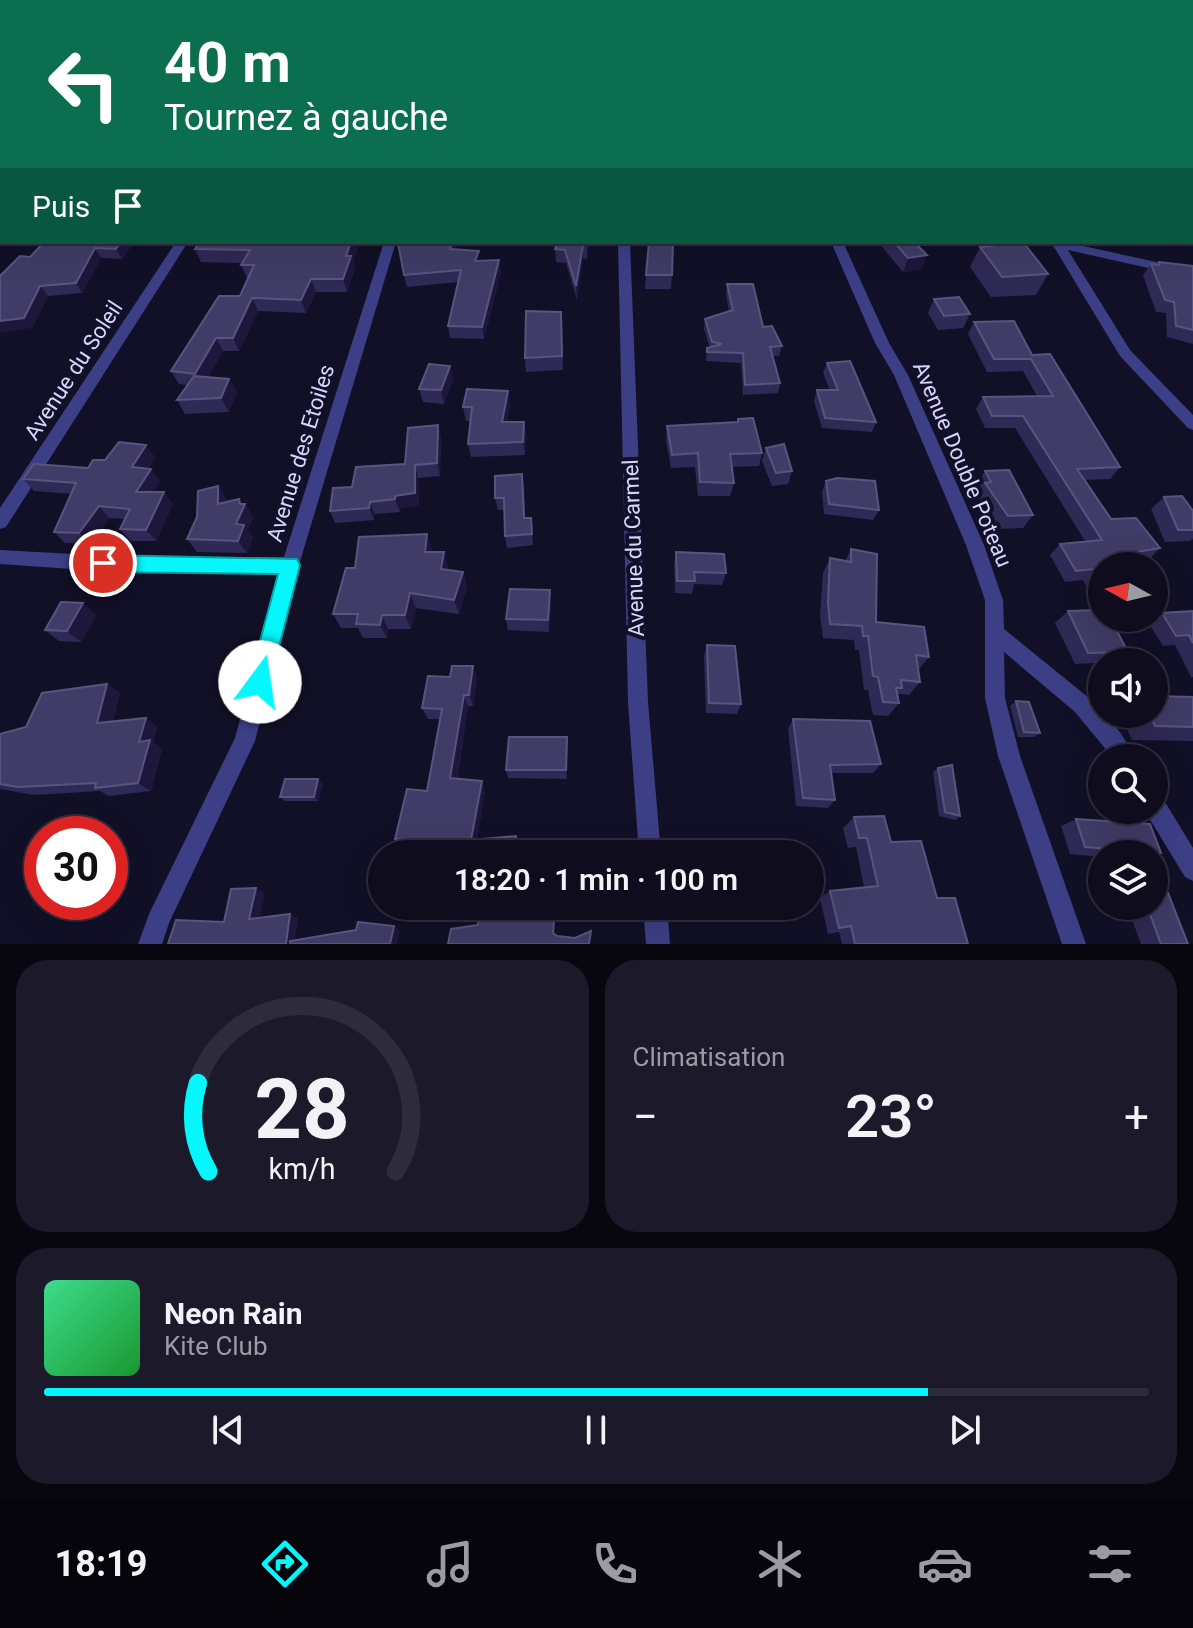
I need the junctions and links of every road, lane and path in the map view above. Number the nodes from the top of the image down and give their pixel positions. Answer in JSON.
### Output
{"nodes":[{"id":1,"x":181,"y":244,"type":"edge"},
{"id":2,"x":389,"y":244,"type":"edge"},
{"id":3,"x":624,"y":244,"type":"edge"},
{"id":4,"x":838,"y":244,"type":"edge"},
{"id":5,"x":1053,"y":244,"type":"edge"},
{"id":6,"x":1057,"y":244,"type":"edge"},
{"id":7,"x":1193,"y":274,"type":"edge"},
{"id":8,"x":1193,"y":424,"type":"edge"},
{"id":9,"x":0,"y":522,"type":"edge"},
{"id":10,"x":0,"y":557,"type":"edge"},
{"id":11,"x":290,"y":565,"type":"junction"},
{"id":12,"x":995,"y":633,"type":"junction"},
{"id":13,"x":1117,"y":744,"type":"edge"},
{"id":14,"x":1166,"y":824,"type":"edge"},
{"id":15,"x":649,"y":840,"type":"edge"},
{"id":16,"x":1193,"y":869,"type":"edge"},
{"id":17,"x":656,"y":920,"type":"edge"},
{"id":18,"x":150,"y":944,"type":"edge"},
{"id":19,"x":658,"y":944,"type":"edge"},
{"id":20,"x":1074,"y":944,"type":"edge"}],
"edges":[{"from":1,"to":9,"type":"street","name":"Avenue du Soleil"},
{"from":2,"to":11,"type":"street","name":"Avenue des Etoiles"},
{"from":3,"to":15,"type":"street","name":"Avenue du Carmel"},
{"from":4,"to":12,"type":"street","name":"Avenue Double Poteau"},
{"from":5,"to":8,"type":"street"},
{"from":6,"to":7,"type":"street"},
{"from":10,"to":11,"type":"street"},
{"from":11,"to":18,"type":"street","name":"Avenue des Etoiles"},
{"from":12,"to":13,"type":"street"},
{"from":12,"to":20,"type":"street","name":"Avenue Double Poteau"},
{"from":14,"to":16,"type":"street"},
{"from":17,"to":19,"type":"street"}]}
